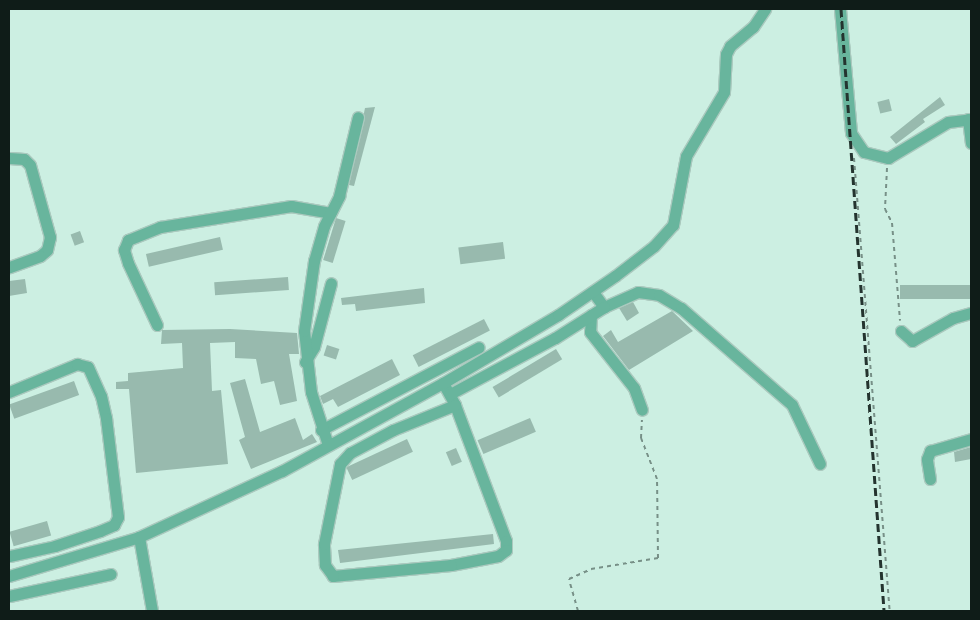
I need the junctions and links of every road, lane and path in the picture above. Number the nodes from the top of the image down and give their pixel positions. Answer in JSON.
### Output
{"nodes":[{"id":1,"x":765,"y":9,"type":"edge"},
{"id":2,"x":840,"y":9,"type":"edge"},
{"id":3,"x":358,"y":117,"type":"dead end"},
{"id":4,"x":970,"y":119,"type":"edge"},
{"id":5,"x":971,"y":142,"type":"edge"},
{"id":6,"x":854,"y":155,"type":"dead end"},
{"id":7,"x":9,"y":158,"type":"edge"},
{"id":8,"x":888,"y":158,"type":"junction"},
{"id":9,"x":330,"y":213,"type":"junction"},
{"id":10,"x":9,"y":267,"type":"edge"},
{"id":11,"x":331,"y":283,"type":"dead end"},
{"id":12,"x":593,"y":292,"type":"junction"},
{"id":13,"x":604,"y":307,"type":"junction"},
{"id":14,"x":971,"y":313,"type":"edge"},
{"id":15,"x":591,"y":316,"type":"junction"},
{"id":16,"x":157,"y":325,"type":"dead end"},
{"id":17,"x":901,"y":332,"type":"joint"},
{"id":18,"x":479,"y":347,"type":"dead end"},
{"id":19,"x":305,"y":362,"type":"junction"},
{"id":20,"x":443,"y":383,"type":"junction"},
{"id":21,"x":9,"y":392,"type":"edge"},
{"id":22,"x":452,"y":400,"type":"junction"},
{"id":23,"x":642,"y":410,"type":"joint"},
{"id":24,"x":321,"y":430,"type":"junction"},
{"id":25,"x":971,"y":439,"type":"edge"},
{"id":26,"x":328,"y":445,"type":"junction"},
{"id":27,"x":820,"y":464,"type":"dead end"},
{"id":28,"x":930,"y":479,"type":"dead end"},
{"id":29,"x":139,"y":537,"type":"junction"},
{"id":30,"x":9,"y":556,"type":"edge"},
{"id":31,"x":111,"y":574,"type":"dead end"},
{"id":32,"x":9,"y":576,"type":"edge"},
{"id":33,"x":9,"y":596,"type":"edge"},
{"id":34,"x":152,"y":611,"type":"edge"},
{"id":35,"x":578,"y":611,"type":"edge"},
{"id":36,"x":890,"y":611,"type":"edge"}],
"edges":[{"from":1,"to":12,"type":"street"},
{"from":2,"to":8,"type":"street"},
{"from":3,"to":9,"type":"street"},
{"from":4,"to":5,"type":"street"},
{"from":4,"to":8,"type":"street"},
{"from":6,"to":36,"type":"path"},
{"from":7,"to":10,"type":"street"},
{"from":8,"to":17,"type":"path"},
{"from":9,"to":16,"type":"street"},
{"from":9,"to":19,"type":"street"},
{"from":11,"to":19,"type":"street"},
{"from":12,"to":13,"type":"street"},
{"from":12,"to":20,"type":"street"},
{"from":13,"to":15,"type":"street"},
{"from":13,"to":27,"type":"street"},
{"from":14,"to":17,"type":"street"},
{"from":15,"to":22,"type":"street"},
{"from":15,"to":23,"type":"street"},
{"from":18,"to":24,"type":"street"},
{"from":19,"to":24,"type":"street"},
{"from":20,"to":22,"type":"street"},
{"from":20,"to":26,"type":"street"},
{"from":21,"to":30,"type":"street"},
{"from":22,"to":22,"type":"street"},
{"from":23,"to":35,"type":"path"},
{"from":24,"to":26,"type":"street"},
{"from":25,"to":28,"type":"street"},
{"from":26,"to":29,"type":"street"},
{"from":29,"to":32,"type":"street"},
{"from":29,"to":34,"type":"street"},
{"from":31,"to":33,"type":"street"}]}
